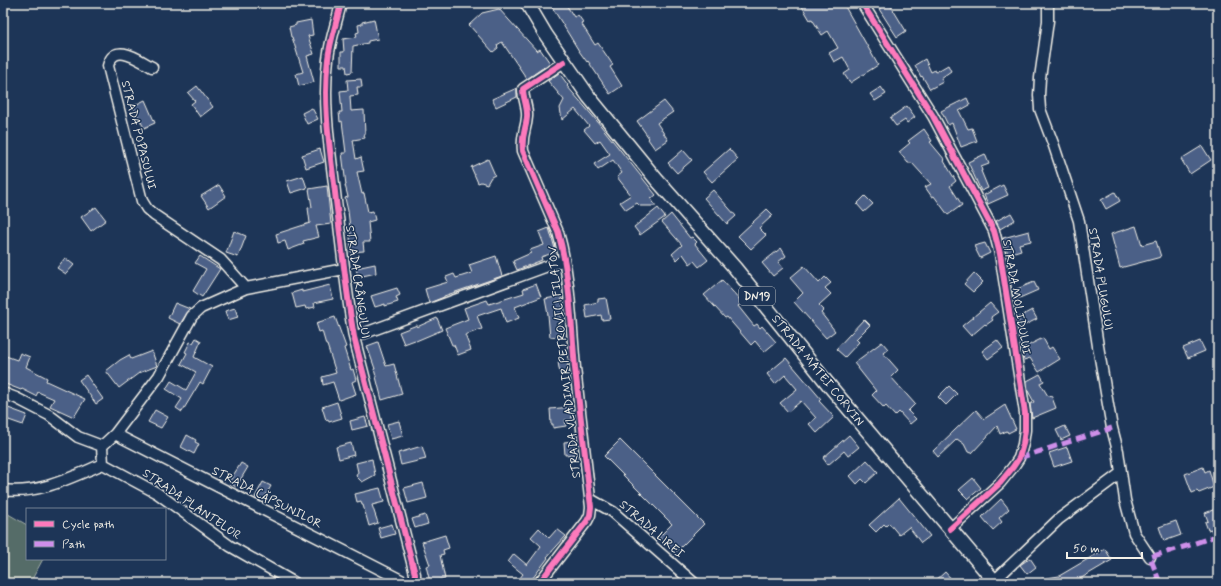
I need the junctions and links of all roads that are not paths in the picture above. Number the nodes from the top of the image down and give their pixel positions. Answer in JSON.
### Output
{"nodes":[{"id":1,"x":341,"y":3,"type":"edge"},
{"id":2,"x":527,"y":3,"type":"edge"},
{"id":3,"x":862,"y":3,"type":"edge"},
{"id":4,"x":1048,"y":3,"type":"edge"},
{"id":5,"x":564,"y":62,"type":"junction"},
{"id":6,"x":152,"y":67,"type":"dead end"},
{"id":7,"x":564,"y":260,"type":"junction"},
{"id":8,"x":344,"y":269,"type":"junction"},
{"id":9,"x":246,"y":288,"type":"junction"},
{"id":10,"x":354,"y":337,"type":"junction"},
{"id":11,"x":3,"y":393,"type":"edge"},
{"id":12,"x":115,"y":434,"type":"junction"},
{"id":13,"x":102,"y":446,"type":"junction"},
{"id":14,"x":103,"y":464,"type":"junction"},
{"id":15,"x":1121,"y":473,"type":"junction"},
{"id":16,"x":3,"y":490,"type":"edge"},
{"id":17,"x":590,"y":499,"type":"junction"},
{"id":18,"x":950,"y":529,"type":"junction"},
{"id":19,"x":1150,"y":557,"type":"dead end"},
{"id":20,"x":994,"y":582,"type":"edge"},
{"id":21,"x":295,"y":583,"type":"edge"},
{"id":22,"x":407,"y":583,"type":"edge"},
{"id":23,"x":416,"y":583,"type":"edge"},
{"id":24,"x":539,"y":583,"type":"edge"},
{"id":25,"x":694,"y":583,"type":"edge"}],
"edges":[{"from":1,"to":8,"type":"street","name":"STRADA CRÂNGULUI"},
{"from":2,"to":5,"type":"main road","name":"STRADA MATEI CORVIN","number":"DN19"},
{"from":3,"to":18,"type":"street","name":"STRADA MOLIDULUI"},
{"from":4,"to":15,"type":"street","name":"STRADA PLUGULUI"},
{"from":5,"to":7,"type":"street","name":"STRADA VLADIMIR PETROVICI FILATOV"},
{"from":5,"to":18,"type":"main road","name":"STRADA MATEI CORVIN","number":"DN19"},
{"from":6,"to":9,"type":"street","name":"STRADA POPASULUI"},
{"from":7,"to":10,"type":"street","name":"STRADA VLADIMIR PETROVICI FILATOV"},
{"from":7,"to":17,"type":"street","name":"STRADA VLADIMIR PETROVICI FILATOV"},
{"from":8,"to":9,"type":"street"},
{"from":8,"to":10,"type":"street","name":"STRADA CRÂNGULUI"},
{"from":9,"to":12,"type":"street"},
{"from":10,"to":23,"type":"street","name":"STRADA CRÂNGULUI"},
{"from":11,"to":13,"type":"street"},
{"from":12,"to":13,"type":"street"},
{"from":12,"to":22,"type":"street","name":"STRADA CĂPȘUNILOR"},
{"from":13,"to":14,"type":"street"},
{"from":14,"to":16,"type":"street"},
{"from":14,"to":21,"type":"street","name":"STRADA PLANTELOR"},
{"from":15,"to":19,"type":"street","name":"STRADA PLUGULUI"},
{"from":15,"to":20,"type":"street"},
{"from":17,"to":24,"type":"street"},
{"from":17,"to":25,"type":"street","name":"STRADA LIREI"},
{"from":18,"to":20,"type":"main road","name":"STRADA MATEI CORVIN","number":"DN19"}]}
